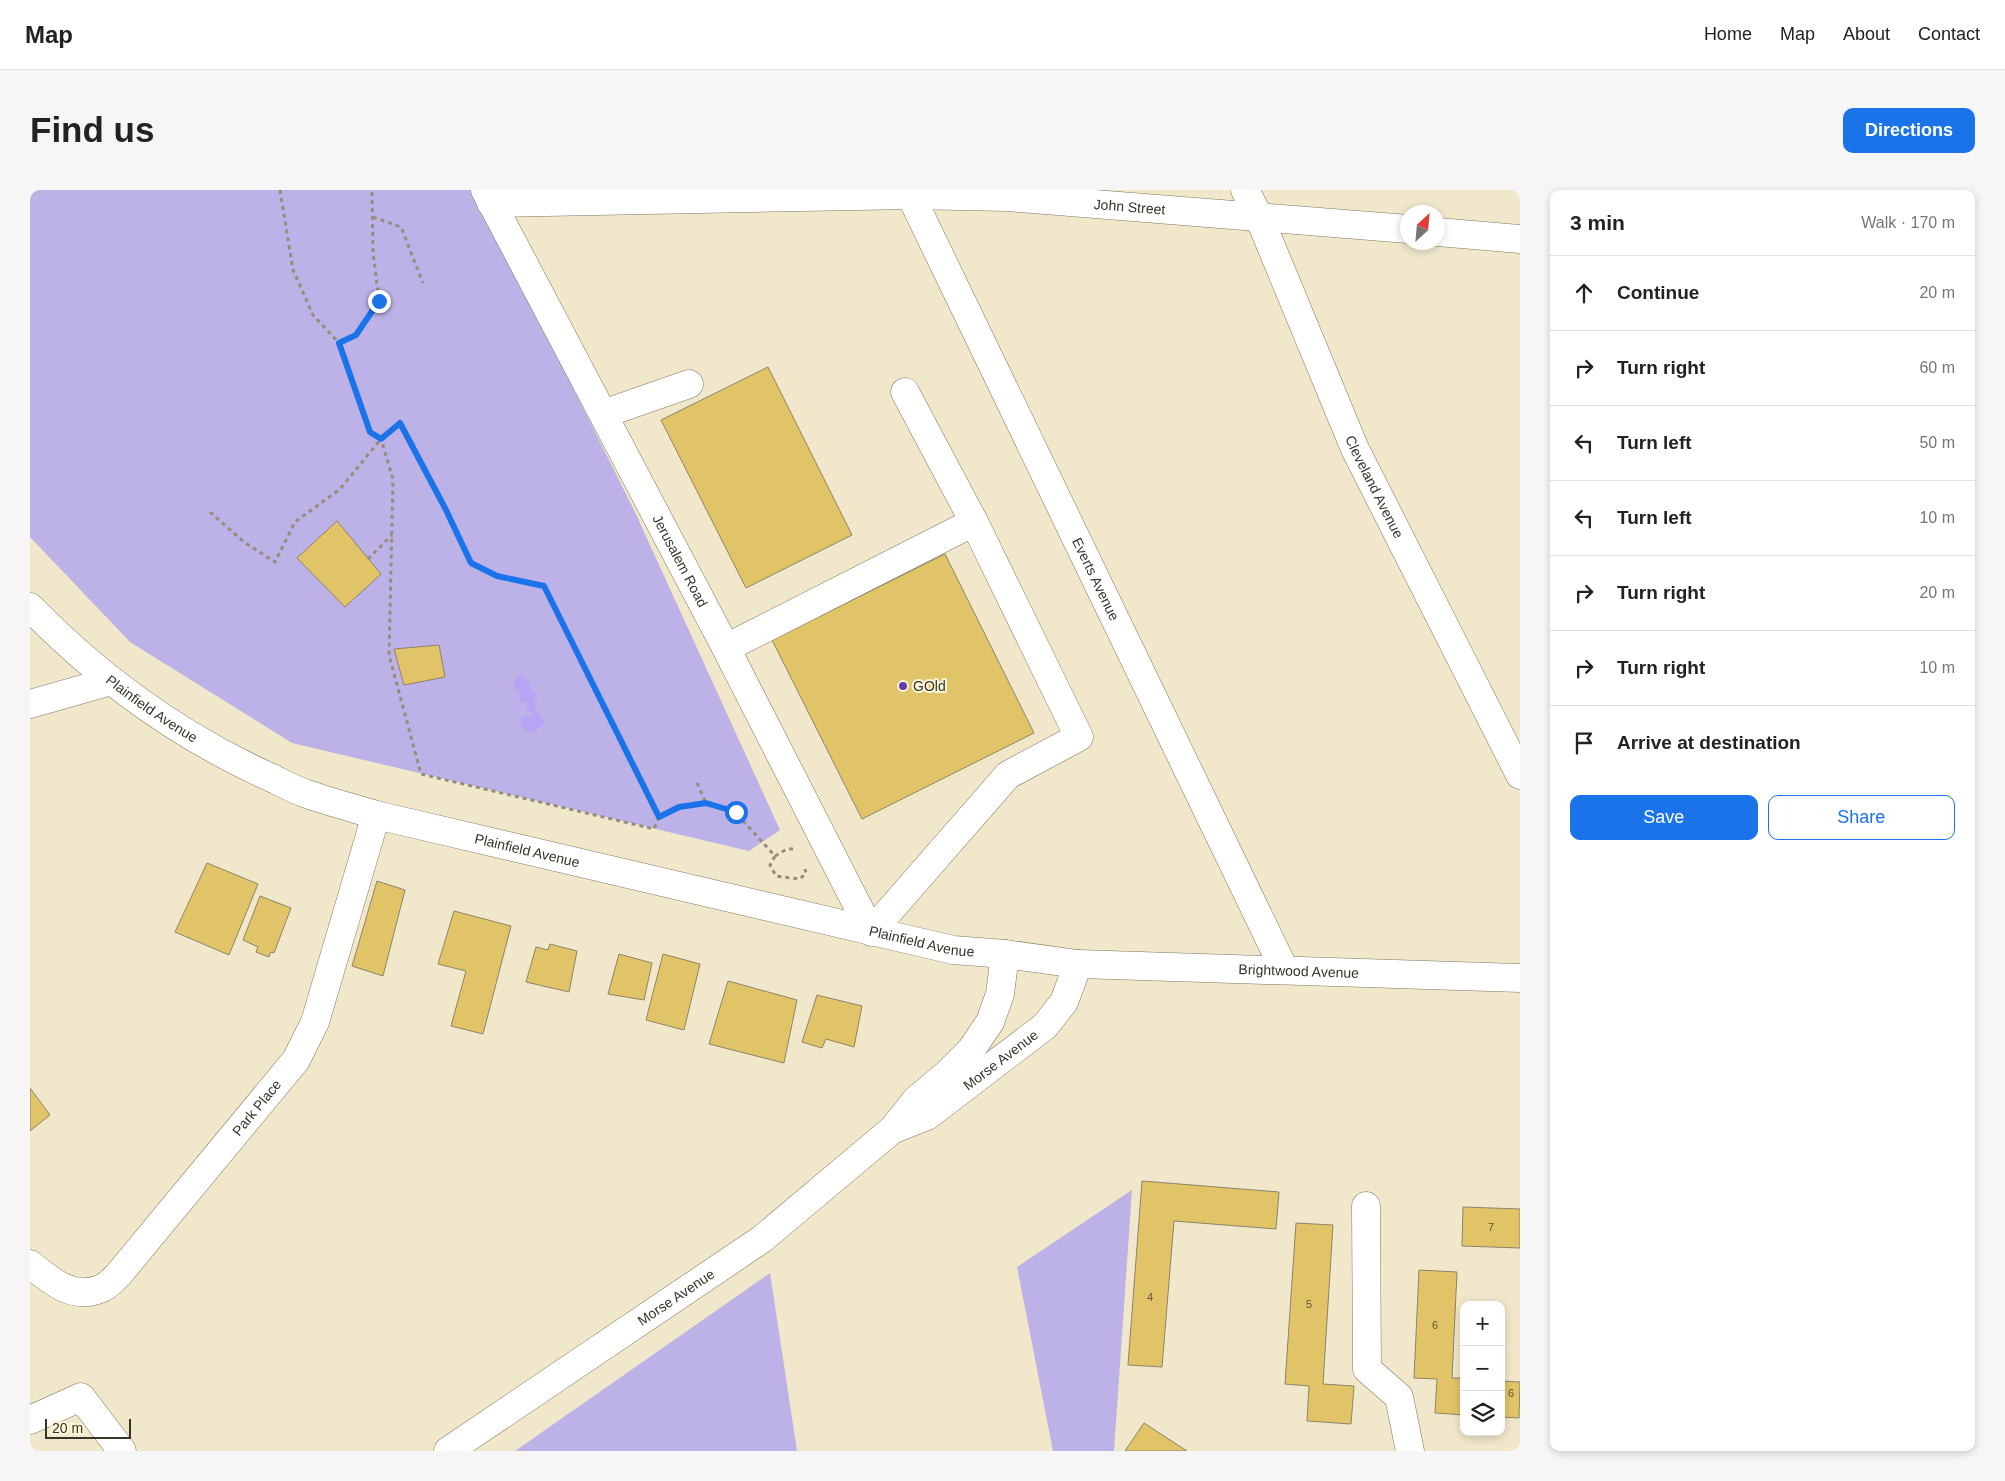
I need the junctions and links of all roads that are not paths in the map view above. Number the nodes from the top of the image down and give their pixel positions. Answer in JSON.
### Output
{"nodes":[{"id":1,"x":1245,"y":190,"type":"edge"},
{"id":2,"x":910,"y":192,"type":"edge"},
{"id":3,"x":488,"y":196,"type":"edge"},
{"id":4,"x":1259,"y":217,"type":"junction"},
{"id":5,"x":1400,"y":228,"type":"edge"},
{"id":6,"x":1445,"y":233,"type":"edge"},
{"id":7,"x":1520,"y":238,"type":"edge"},
{"id":8,"x":689,"y":384,"type":"dead end"},
{"id":9,"x":905,"y":392,"type":"dead end"},
{"id":10,"x":603,"y":414,"type":"junction"},
{"id":11,"x":974,"y":522,"type":"junction"},
{"id":12,"x":30,"y":607,"type":"edge"},
{"id":13,"x":726,"y":648,"type":"junction"},
{"id":14,"x":111,"y":681,"type":"junction"},
{"id":15,"x":30,"y":704,"type":"edge"},
{"id":16,"x":1520,"y":775,"type":"edge"},
{"id":17,"x":376,"y":815,"type":"junction"},
{"id":18,"x":871,"y":932,"type":"junction"},
{"id":19,"x":1005,"y":954,"type":"junction"},
{"id":20,"x":1078,"y":964,"type":"junction"},
{"id":21,"x":1284,"y":969,"type":"junction"},
{"id":22,"x":1520,"y":978,"type":"edge"},
{"id":23,"x":893,"y":1129,"type":"junction"},
{"id":24,"x":1366,"y":1206,"type":"dead end"},
{"id":25,"x":30,"y":1264,"type":"edge"},
{"id":26,"x":30,"y":1420,"type":"edge"},
{"id":27,"x":122,"y":1451,"type":"edge"},
{"id":28,"x":448,"y":1451,"type":"edge"},
{"id":29,"x":1410,"y":1451,"type":"edge"}],
"edges":[{"from":1,"to":4,"type":"street","name":"Cleveland Avenue"},
{"from":2,"to":3,"type":"street","name":"John Street"},
{"from":2,"to":4,"type":"street","name":"John Street"},
{"from":2,"to":21,"type":"street","name":"Everts Avenue"},
{"from":3,"to":10,"type":"street","name":"Jerusalem Road"},
{"from":4,"to":5,"type":"street","name":"John Street"},
{"from":4,"to":16,"type":"street","name":"Cleveland Avenue"},
{"from":6,"to":7,"type":"street"},
{"from":8,"to":10,"type":"street"},
{"from":9,"to":11,"type":"street"},
{"from":10,"to":13,"type":"street","name":"Jerusalem Road"},
{"from":11,"to":13,"type":"street"},
{"from":11,"to":18,"type":"street"},
{"from":12,"to":14,"type":"street","name":"Plainfield Avenue"},
{"from":13,"to":18,"type":"street","name":"Jerusalem Road"},
{"from":14,"to":15,"type":"street"},
{"from":14,"to":17,"type":"street","name":"Plainfield Avenue"},
{"from":17,"to":18,"type":"street","name":"Plainfield Avenue"},
{"from":17,"to":25,"type":"street","name":"Park Place"},
{"from":18,"to":19,"type":"street","name":"Plainfield Avenue"},
{"from":19,"to":20,"type":"street","name":"Plainfield Avenue"},
{"from":19,"to":23,"type":"street","name":"Morse Avenue"},
{"from":20,"to":21,"type":"street","name":"Brightwood Avenue"},
{"from":20,"to":23,"type":"street","name":"Morse Avenue"},
{"from":21,"to":22,"type":"street","name":"Brightwood Avenue"},
{"from":23,"to":28,"type":"street","name":"Morse Avenue"},
{"from":24,"to":29,"type":"street"},
{"from":26,"to":27,"type":"street"}]}
